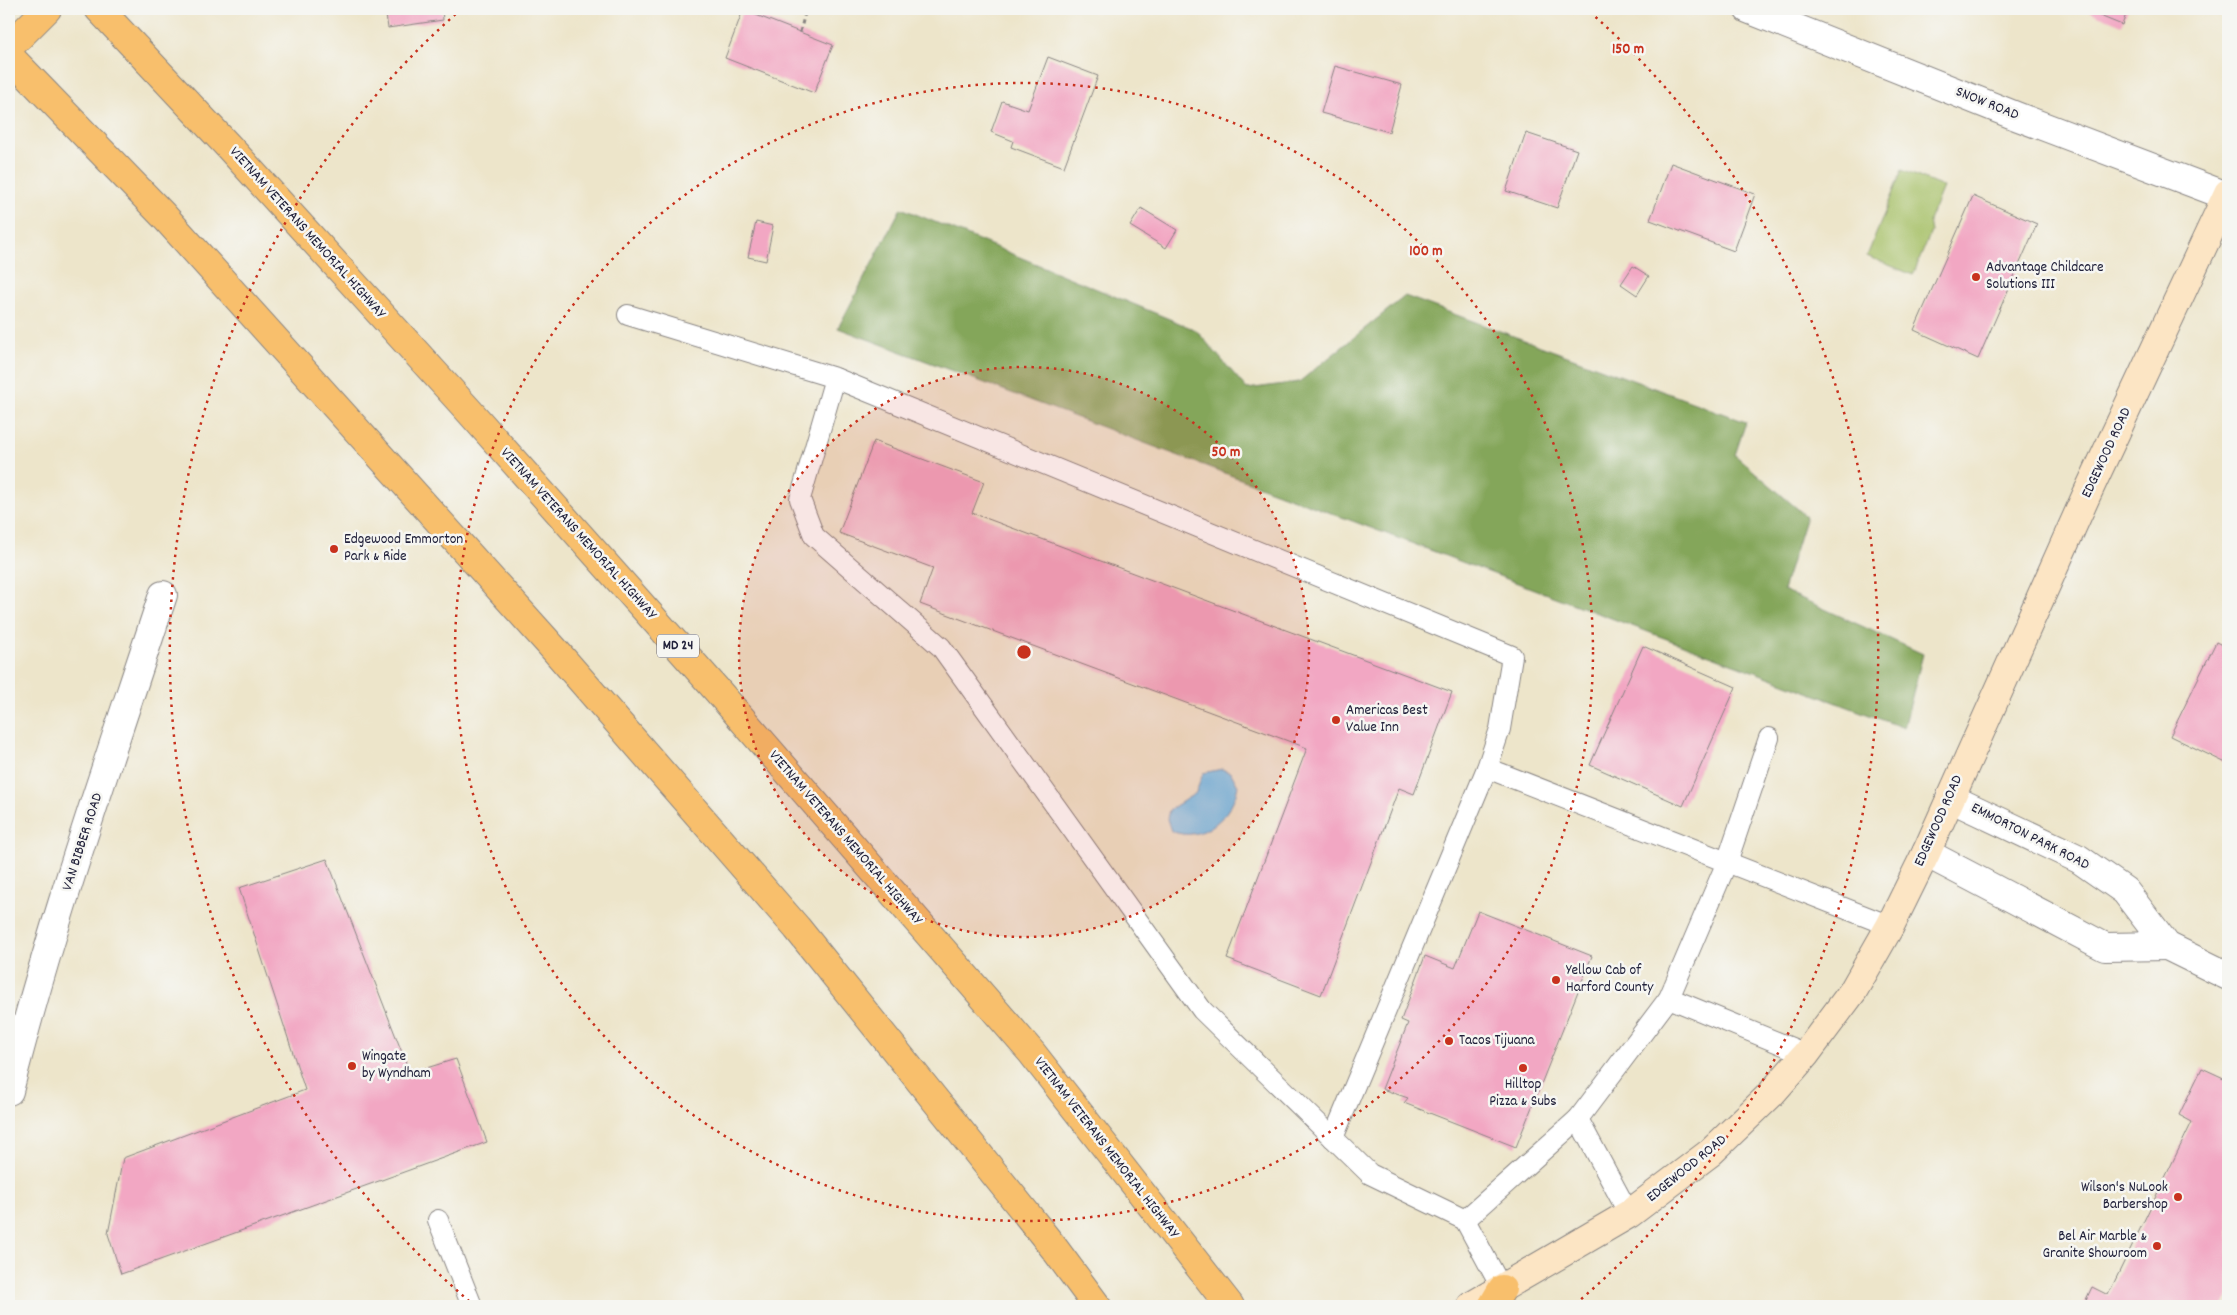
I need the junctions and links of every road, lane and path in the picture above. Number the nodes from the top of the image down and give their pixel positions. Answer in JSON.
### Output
{"nodes":[{"id":1,"x":47,"y":9,"type":"edge"},
{"id":2,"x":99,"y":9,"type":"edge"},
{"id":3,"x":806,"y":9,"type":"edge"},
{"id":4,"x":1748,"y":9,"type":"edge"},
{"id":5,"x":800,"y":32,"type":"dead end"},
{"id":6,"x":9,"y":46,"type":"edge"},
{"id":7,"x":9,"y":56,"type":"edge"},
{"id":8,"x":2228,"y":194,"type":"edge"},
{"id":9,"x":628,"y":315,"type":"dead end"},
{"id":10,"x":835,"y":378,"type":"junction"},
{"id":11,"x":163,"y":595,"type":"dead end"},
{"id":12,"x":1769,"y":738,"type":"dead end"},
{"id":13,"x":1487,"y":768,"type":"junction"},
{"id":14,"x":1950,"y":798,"type":"junction"},
{"id":15,"x":1926,"y":853,"type":"junction"},
{"id":16,"x":1727,"y":862,"type":"junction"},
{"id":17,"x":1890,"y":926,"type":"junction"},
{"id":18,"x":2167,"y":946,"type":"junction"},
{"id":19,"x":2228,"y":976,"type":"edge"},
{"id":20,"x":1669,"y":998,"type":"junction"},
{"id":21,"x":1806,"y":1054,"type":"junction"},
{"id":22,"x":9,"y":1091,"type":"edge"},
{"id":23,"x":1578,"y":1119,"type":"junction"},
{"id":24,"x":1333,"y":1138,"type":"junction"},
{"id":25,"x":1629,"y":1214,"type":"junction"},
{"id":26,"x":438,"y":1220,"type":"dead end"},
{"id":27,"x":1465,"y":1220,"type":"junction"},
{"id":28,"x":1054,"y":1248,"type":"junction"},
{"id":29,"x":1497,"y":1298,"type":"edge"},
{"id":30,"x":472,"y":1306,"type":"edge"},
{"id":31,"x":1075,"y":1306,"type":"edge"},
{"id":32,"x":1097,"y":1306,"type":"edge"},
{"id":33,"x":1230,"y":1306,"type":"edge"},
{"id":34,"x":1471,"y":1306,"type":"edge"}],
"edges":[{"from":1,"to":6,"type":"highway"},
{"from":2,"to":33,"type":"highway","name":"VIETNAM VETERANS MEMORIAL HIGHWAY","number":"MD 24"},
{"from":3,"to":5,"type":"path"},
{"from":4,"to":8,"type":"street","name":"SNOW ROAD"},
{"from":7,"to":28,"type":"highway"},
{"from":8,"to":14,"type":"street","name":"EDGEWOOD ROAD"},
{"from":9,"to":10,"type":"lane"},
{"from":10,"to":13,"type":"lane"},
{"from":10,"to":24,"type":"lane"},
{"from":11,"to":22,"type":"street","name":"VAN BIBBER ROAD"},
{"from":12,"to":16,"type":"lane"},
{"from":13,"to":16,"type":"lane"},
{"from":13,"to":24,"type":"lane"},
{"from":14,"to":15,"type":"street","name":"EDGEWOOD ROAD"},
{"from":14,"to":18,"type":"street","name":"EMMORTON PARK ROAD"},
{"from":15,"to":17,"type":"street","name":"EDGEWOOD ROAD"},
{"from":15,"to":18,"type":"street","name":"EMMORTON PARK ROAD"},
{"from":16,"to":17,"type":"lane"},
{"from":16,"to":20,"type":"lane"},
{"from":17,"to":21,"type":"street","name":"EDGEWOOD ROAD"},
{"from":18,"to":19,"type":"street","name":"EMMORTON PARK ROAD"},
{"from":20,"to":21,"type":"lane"},
{"from":20,"to":23,"type":"lane"},
{"from":21,"to":25,"type":"street","name":"EDGEWOOD ROAD"},
{"from":23,"to":25,"type":"lane"},
{"from":23,"to":27,"type":"lane"},
{"from":24,"to":27,"type":"lane"},
{"from":25,"to":29,"type":"street","name":"EDGEWOOD ROAD"},
{"from":26,"to":30,"type":"lane"},
{"from":27,"to":29,"type":"lane"},
{"from":28,"to":31,"type":"highway"},
{"from":28,"to":32,"type":"highway"},
{"from":29,"to":34,"type":"street","name":"EDGEWOOD ROAD"}]}
